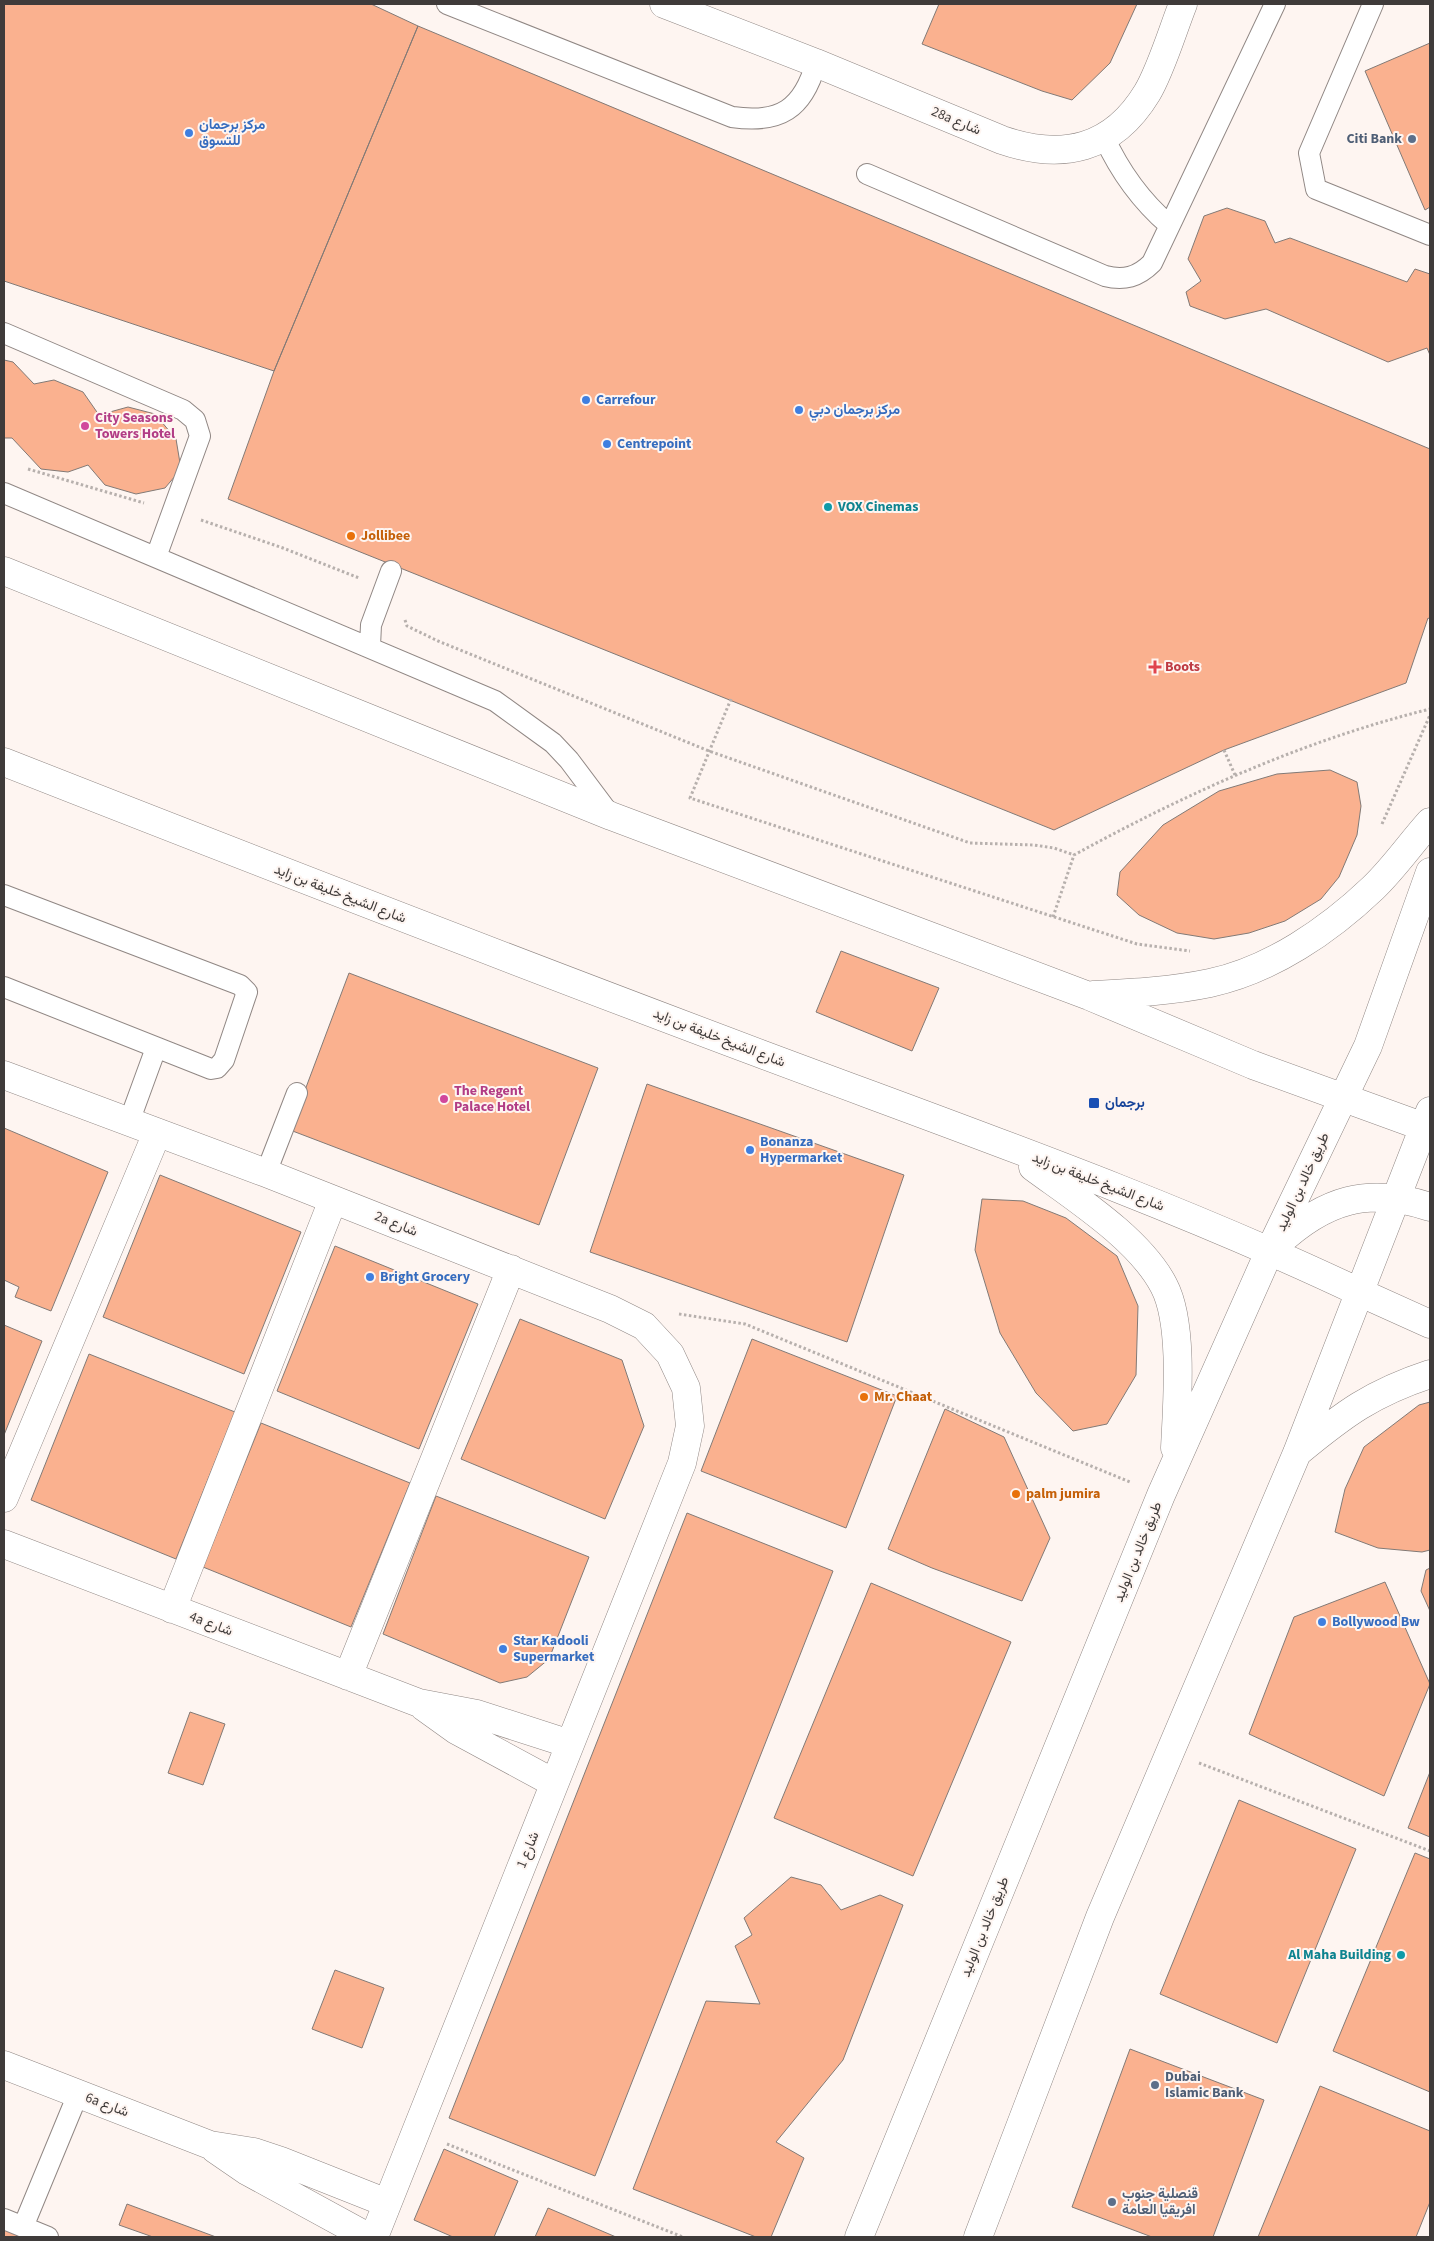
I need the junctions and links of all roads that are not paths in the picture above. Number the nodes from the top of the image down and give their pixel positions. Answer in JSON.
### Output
{"nodes":[{"id":1,"x":447,"y":4,"type":"edge"},
{"id":2,"x":664,"y":4,"type":"edge"},
{"id":3,"x":1183,"y":4,"type":"edge"},
{"id":4,"x":1275,"y":4,"type":"edge"},
{"id":5,"x":1373,"y":4,"type":"edge"},
{"id":6,"x":816,"y":63,"type":"junction"},
{"id":7,"x":1104,"y":137,"type":"junction"},
{"id":8,"x":868,"y":174,"type":"dead end"},
{"id":9,"x":1170,"y":225,"type":"junction"},
{"id":10,"x":1430,"y":235,"type":"edge"},
{"id":11,"x":4,"y":333,"type":"edge"},
{"id":12,"x":4,"y":493,"type":"edge"},
{"id":13,"x":156,"y":557,"type":"junction"},
{"id":14,"x":4,"y":571,"type":"edge"},
{"id":15,"x":388,"y":580,"type":"road end"},
{"id":16,"x":370,"y":646,"type":"junction"},
{"id":17,"x":4,"y":762,"type":"edge"},
{"id":18,"x":611,"y":816,"type":"junction"},
{"id":19,"x":1430,"y":822,"type":"edge"},
{"id":20,"x":1430,"y":872,"type":"edge"},
{"id":21,"x":4,"y":895,"type":"edge"},
{"id":22,"x":4,"y":987,"type":"edge"},
{"id":23,"x":1089,"y":996,"type":"junction"},
{"id":24,"x":156,"y":1048,"type":"junction"},
{"id":25,"x":4,"y":1075,"type":"edge"},
{"id":26,"x":297,"y":1093,"type":"dead end"},
{"id":27,"x":1343,"y":1098,"type":"junction"},
{"id":28,"x":129,"y":1122,"type":"junction"},
{"id":29,"x":1428,"y":1122,"type":"edge"},
{"id":30,"x":157,"y":1133,"type":"junction"},
{"id":31,"x":1004,"y":1145,"type":"junction"},
{"id":32,"x":266,"y":1173,"type":"junction"},
{"id":33,"x":1395,"y":1197,"type":"junction"},
{"id":34,"x":334,"y":1200,"type":"junction"},
{"id":35,"x":1430,"y":1207,"type":"edge"},
{"id":36,"x":1270,"y":1250,"type":"junction"},
{"id":37,"x":510,"y":1269,"type":"junction"},
{"id":38,"x":1359,"y":1292,"type":"junction"},
{"id":39,"x":1430,"y":1324,"type":"edge"},
{"id":40,"x":1430,"y":1374,"type":"edge"},
{"id":41,"x":1297,"y":1453,"type":"junction"},
{"id":42,"x":682,"y":1463,"type":"joint"},
{"id":43,"x":1175,"y":1463,"type":"junction"},
{"id":44,"x":4,"y":1498,"type":"edge"},
{"id":45,"x":4,"y":1544,"type":"edge"},
{"id":46,"x":172,"y":1609,"type":"junction"},
{"id":47,"x":348,"y":1676,"type":"junction"},
{"id":48,"x":419,"y":1703,"type":"junction"},
{"id":49,"x":570,"y":1744,"type":"junction"},
{"id":50,"x":554,"y":1783,"type":"junction"},
{"id":51,"x":4,"y":2065,"type":"edge"},
{"id":52,"x":78,"y":2094,"type":"junction"},
{"id":53,"x":210,"y":2145,"type":"junction"},
{"id":54,"x":387,"y":2203,"type":"junction"},
{"id":55,"x":4,"y":2219,"type":"edge"},
{"id":56,"x":23,"y":2228,"type":"junction"},
{"id":57,"x":48,"y":2237,"type":"edge"},
{"id":58,"x":368,"y":2237,"type":"edge"},
{"id":59,"x":374,"y":2237,"type":"edge"},
{"id":60,"x":859,"y":2237,"type":"edge"},
{"id":61,"x":978,"y":2237,"type":"edge"}],
"edges":[{"from":1,"to":6,"type":"lane"},
{"from":2,"to":6,"type":"main road","name":"28a شارع"},
{"from":3,"to":7,"type":"main road","name":"28a شارع"},
{"from":4,"to":9,"type":"lane"},
{"from":5,"to":10,"type":"lane"},
{"from":6,"to":7,"type":"main road","name":"28a شارع"},
{"from":7,"to":9,"type":"lane"},
{"from":8,"to":9,"type":"lane"},
{"from":11,"to":13,"type":"lane"},
{"from":12,"to":13,"type":"lane"},
{"from":13,"to":16,"type":"lane"},
{"from":14,"to":18,"type":"main road"},
{"from":15,"to":16,"type":"lane"},
{"from":16,"to":18,"type":"lane"},
{"from":17,"to":31,"type":"main road","name":"شارع الشيخ خليفة بن زايد"},
{"from":18,"to":23,"type":"main road"},
{"from":19,"to":23,"type":"main road"},
{"from":20,"to":27,"type":"main road","name":"طريق خالد بن الوليد"},
{"from":21,"to":24,"type":"lane"},
{"from":22,"to":24,"type":"lane"},
{"from":23,"to":27,"type":"main road"},
{"from":24,"to":28,"type":"lane"},
{"from":25,"to":28,"type":"main road","name":"2a شارع"},
{"from":26,"to":32,"type":"lane"},
{"from":27,"to":29,"type":"main road"},
{"from":27,"to":36,"type":"main road","name":"طريق خالد بن الوليد"},
{"from":28,"to":30,"type":"main road","name":"2a شارع"},
{"from":29,"to":33,"type":"main road"},
{"from":30,"to":32,"type":"main road","name":"2a شارع"},
{"from":30,"to":44,"type":"main road"},
{"from":31,"to":36,"type":"main road","name":"شارع الشيخ خليفة بن زايد"},
{"from":31,"to":43,"type":"main road"},
{"from":32,"to":34,"type":"main road","name":"2a شارع"},
{"from":33,"to":35,"type":"main road"},
{"from":33,"to":36,"type":"main road"},
{"from":33,"to":38,"type":"main road"},
{"from":34,"to":37,"type":"main road","name":"2a شارع"},
{"from":34,"to":46,"type":"main road"},
{"from":36,"to":38,"type":"main road","name":"شارع الشيخ خليفة بن زايد"},
{"from":36,"to":43,"type":"main road","name":"طريق خالد بن الوليد"},
{"from":37,"to":42,"type":"main road","name":"2a شارع"},
{"from":37,"to":47,"type":"main road"},
{"from":38,"to":39,"type":"main road","name":"شارع الشيخ خليفة بن زايد"},
{"from":38,"to":41,"type":"main road"},
{"from":40,"to":41,"type":"main road"},
{"from":41,"to":61,"type":"main road"},
{"from":42,"to":49,"type":"main road","name":"شارع 1"},
{"from":43,"to":60,"type":"main road","name":"طريق خالد بن الوليد"},
{"from":45,"to":46,"type":"main road","name":"4a شارع"},
{"from":46,"to":47,"type":"main road","name":"4a شارع"},
{"from":47,"to":48,"type":"main road","name":"4a شارع"},
{"from":48,"to":49,"type":"main road","name":"4a شارع"},
{"from":48,"to":50,"type":"main road","name":"4a شارع"},
{"from":49,"to":50,"type":"main road","name":"شارع 1"},
{"from":50,"to":54,"type":"main road","name":"شارع 1"},
{"from":51,"to":52,"type":"main road","name":"6a شارع"},
{"from":52,"to":53,"type":"main road","name":"6a شارع"},
{"from":52,"to":56,"type":"lane"},
{"from":53,"to":54,"type":"main road","name":"6a شارع"},
{"from":53,"to":58,"type":"main road","name":"6a شارع"},
{"from":54,"to":59,"type":"main road","name":"شارع 1"},
{"from":55,"to":56,"type":"lane"},
{"from":56,"to":57,"type":"lane"}]}
